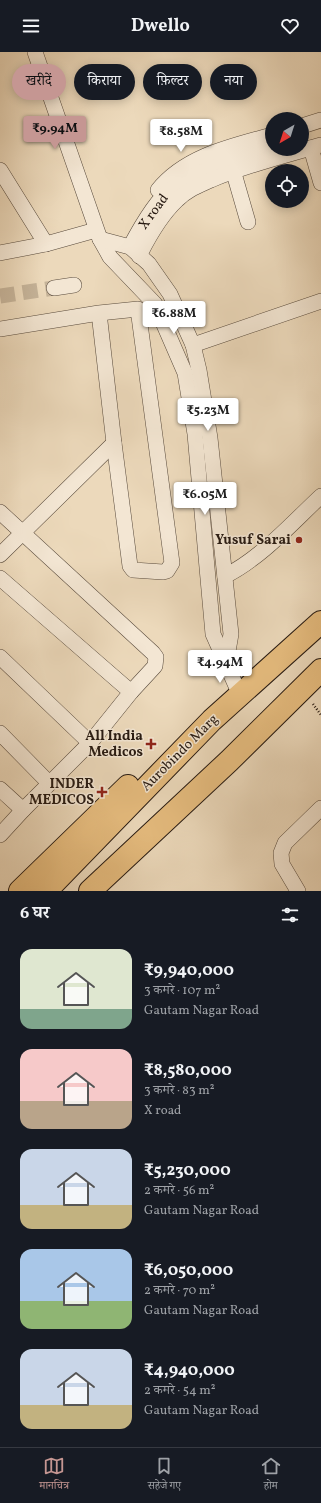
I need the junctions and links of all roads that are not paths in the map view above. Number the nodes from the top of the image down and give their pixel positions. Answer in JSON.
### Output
{"nodes":[{"id":1,"x":35,"y":52,"type":"edge"},
{"id":2,"x":321,"y":120,"type":"edge"},
{"id":3,"x":309,"y":124,"type":"edge"},
{"id":4,"x":321,"y":131,"type":"edge"},
{"id":5,"x":265,"y":137,"type":"edge"},
{"id":6,"x":312,"y":143,"type":"edge"},
{"id":7,"x":265,"y":149,"type":"edge"},
{"id":8,"x":0,"y":170,"type":"edge"},
{"id":9,"x":233,"y":170,"type":"junction"},
{"id":10,"x":321,"y":182,"type":"edge"},
{"id":11,"x":248,"y":222,"type":"dead end"},
{"id":12,"x":140,"y":229,"type":"junction"},
{"id":13,"x":98,"y":235,"type":"junction"},
{"id":14,"x":46,"y":244,"type":"junction"},
{"id":15,"x":135,"y":251,"type":"junction"},
{"id":16,"x":0,"y":253,"type":"edge"},
{"id":17,"x":74,"y":285,"type":"dead end"},
{"id":18,"x":54,"y":288,"type":"tunnel mouth"},
{"id":19,"x":321,"y":301,"type":"edge"},
{"id":20,"x":99,"y":313,"type":"junction"},
{"id":21,"x":0,"y":329,"type":"edge"},
{"id":22,"x":193,"y":345,"type":"junction"},
{"id":23,"x":114,"y":443,"type":"junction"},
{"id":24,"x":321,"y":496,"type":"edge"},
{"id":25,"x":0,"y":512,"type":"edge"},
{"id":26,"x":22,"y":534,"type":"junction"},
{"id":27,"x":0,"y":556,"type":"edge"},
{"id":28,"x":225,"y":576,"type":"junction"},
{"id":29,"x":0,"y":578,"type":"edge"},
{"id":30,"x":321,"y":622,"type":"edge"},
{"id":31,"x":0,"y":657,"type":"edge"},
{"id":32,"x":226,"y":663,"type":"junction"},
{"id":33,"x":321,"y":670,"type":"edge"},
{"id":34,"x":131,"y":692,"type":"junction"},
{"id":35,"x":240,"y":695,"type":"junction"},
{"id":36,"x":202,"y":731,"type":"junction"},
{"id":37,"x":0,"y":733,"type":"edge"},
{"id":38,"x":90,"y":743,"type":"junction"},
{"id":39,"x":49,"y":783,"type":"junction"},
{"id":40,"x":0,"y":789,"type":"edge"},
{"id":41,"x":23,"y":810,"type":"junction"},
{"id":42,"x":319,"y":813,"type":"edge"},
{"id":43,"x":0,"y":835,"type":"edge"},
{"id":44,"x":20,"y":891,"type":"edge"},
{"id":45,"x":46,"y":891,"type":"edge"},
{"id":46,"x":90,"y":891,"type":"edge"},
{"id":47,"x":298,"y":891,"type":"edge"}],
"edges":[{"from":1,"to":13,"type":"street"},
{"from":2,"to":3,"type":"street"},
{"from":4,"to":6,"type":"street"},
{"from":5,"to":12,"type":"street"},
{"from":6,"to":9,"type":"street"},
{"from":6,"to":10,"type":"street"},
{"from":7,"to":12,"type":"street","name":"X road"},
{"from":8,"to":14,"type":"street"},
{"from":9,"to":11,"type":"street"},
{"from":9,"to":15,"type":"street"},
{"from":12,"to":15,"type":"street","name":"X road"},
{"from":13,"to":14,"type":"street"},
{"from":13,"to":15,"type":"street"},
{"from":13,"to":32,"type":"street"},
{"from":14,"to":16,"type":"street"},
{"from":15,"to":22,"type":"street"},
{"from":17,"to":18,"type":"street"},
{"from":19,"to":22,"type":"street"},
{"from":20,"to":21,"type":"street"},
{"from":20,"to":23,"type":"street"},
{"from":20,"to":23,"type":"street"},
{"from":22,"to":28,"type":"street"},
{"from":23,"to":26,"type":"street"},
{"from":24,"to":28,"type":"street"},
{"from":25,"to":26,"type":"street"},
{"from":26,"to":27,"type":"street"},
{"from":26,"to":34,"type":"street"},
{"from":28,"to":32,"type":"street"},
{"from":29,"to":34,"type":"street"},
{"from":30,"to":35,"type":"highway","name":"Aurobindo Marg"},
{"from":31,"to":38,"type":"street"},
{"from":32,"to":35,"type":"street"},
{"from":33,"to":46,"type":"highway"},
{"from":34,"to":38,"type":"street"},
{"from":35,"to":36,"type":"highway","name":"Aurobindo Marg"},
{"from":36,"to":44,"type":"highway"},
{"from":36,"to":45,"type":"highway","name":"Aurobindo Marg"},
{"from":37,"to":39,"type":"street"},
{"from":38,"to":39,"type":"street"},
{"from":39,"to":41,"type":"street"},
{"from":40,"to":41,"type":"street"},
{"from":41,"to":43,"type":"street"},
{"from":42,"to":47,"type":"street"}]}
